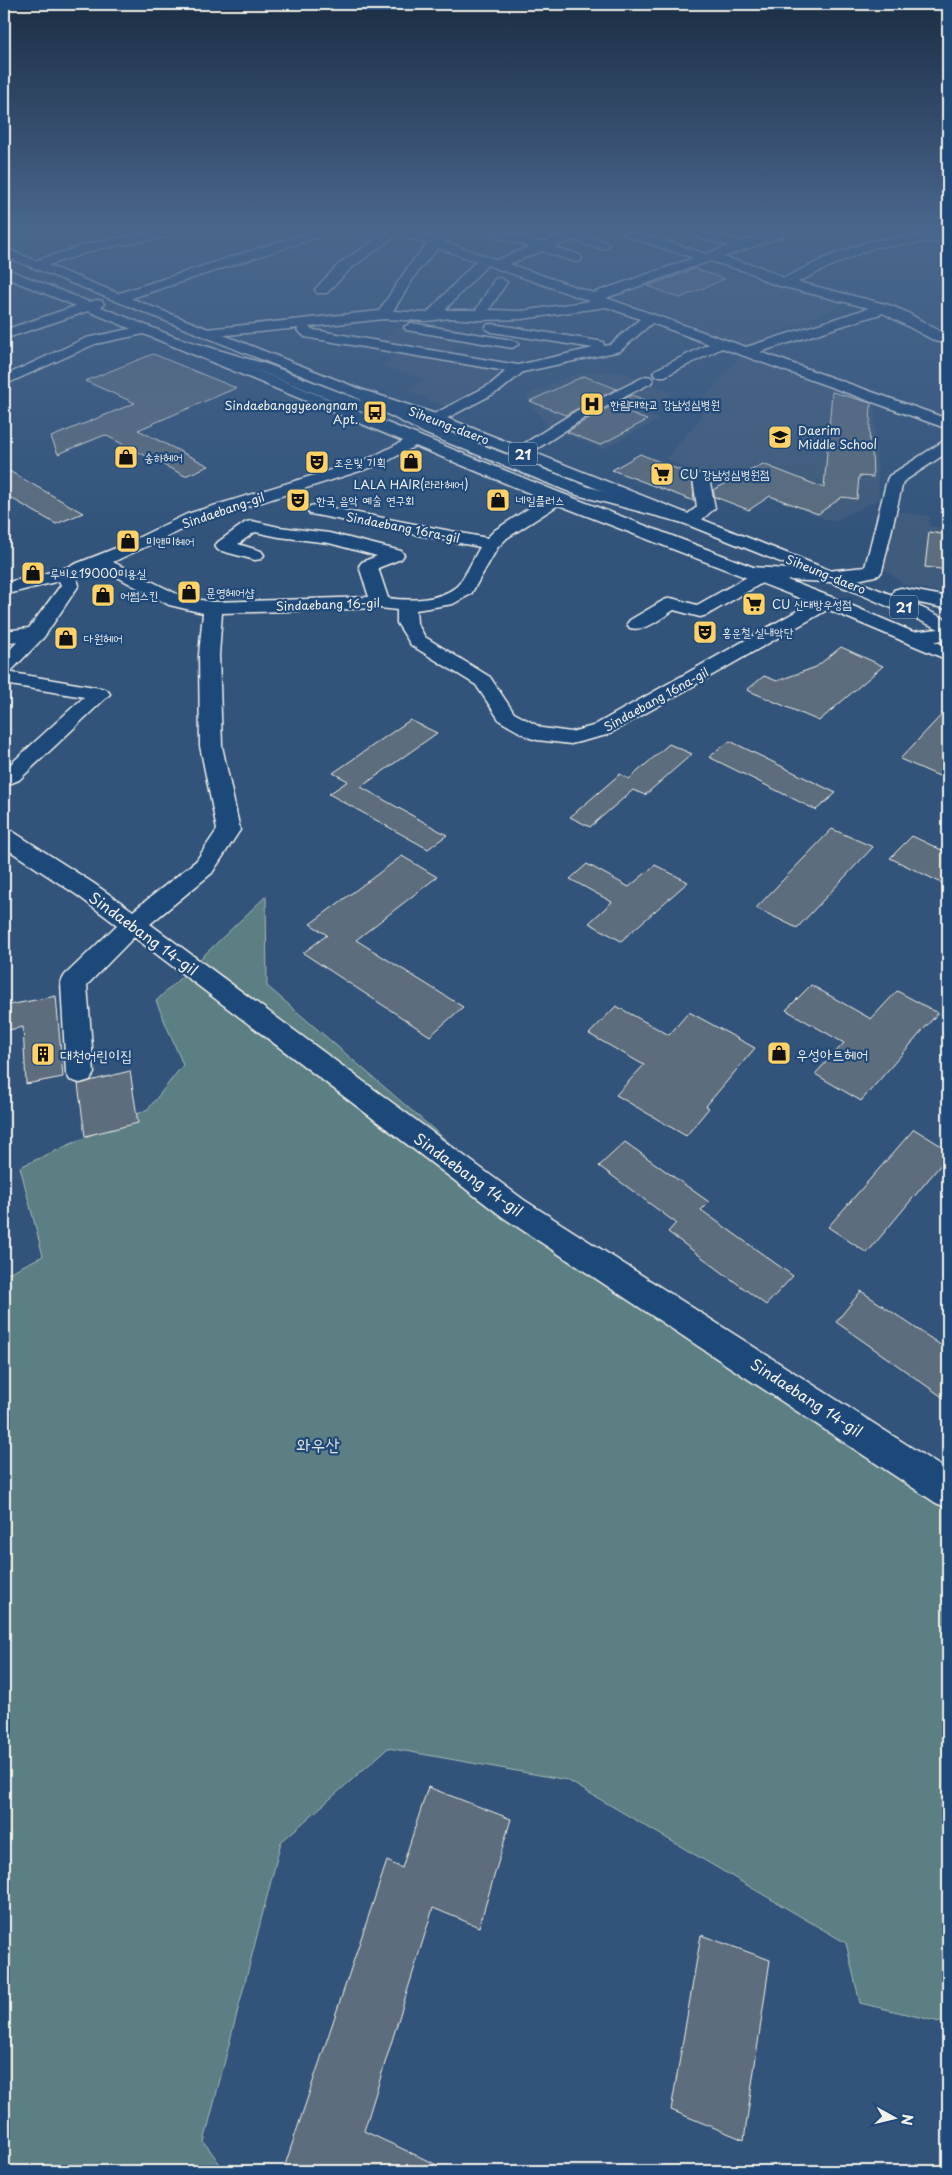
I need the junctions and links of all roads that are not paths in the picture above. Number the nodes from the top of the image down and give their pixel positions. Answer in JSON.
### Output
{"nodes":[{"id":1,"x":122,"y":334,"type":"edge"},
{"id":2,"x":155,"y":334,"type":"edge"},
{"id":3,"x":210,"y":334,"type":"edge"},
{"id":4,"x":313,"y":334,"type":"edge"},
{"id":5,"x":378,"y":334,"type":"edge"},
{"id":6,"x":452,"y":334,"type":"edge"},
{"id":7,"x":534,"y":334,"type":"edge"},
{"id":8,"x":631,"y":334,"type":"edge"},
{"id":9,"x":694,"y":334,"type":"edge"},
{"id":10,"x":800,"y":334,"type":"edge"},
{"id":11,"x":934,"y":334,"type":"edge"},
{"id":12,"x":164,"y":338,"type":"junction"},
{"id":13,"x":948,"y":340,"type":"edge"},
{"id":14,"x":368,"y":344,"type":"junction"},
{"id":15,"x":720,"y":344,"type":"junction"},
{"id":16,"x":615,"y":348,"type":"junction"},
{"id":17,"x":745,"y":352,"type":"junction"},
{"id":18,"x":575,"y":355,"type":"junction"},
{"id":19,"x":518,"y":368,"type":"junction"},
{"id":20,"x":4,"y":381,"type":"edge"},
{"id":21,"x":355,"y":392,"type":"junction"},
{"id":22,"x":436,"y":419,"type":"junction"},
{"id":23,"x":948,"y":424,"type":"edge"},
{"id":24,"x":415,"y":440,"type":"junction"},
{"id":25,"x":948,"y":445,"type":"edge"},
{"id":26,"x":520,"y":453,"type":"junction"},
{"id":27,"x":493,"y":472,"type":"junction"},
{"id":28,"x":701,"y":478,"type":"dead end"},
{"id":29,"x":557,"y":498,"type":"junction"},
{"id":30,"x":316,"y":510,"type":"dead end"},
{"id":31,"x":691,"y":520,"type":"junction"},
{"id":32,"x":490,"y":544,"type":"junction"},
{"id":33,"x":255,"y":555,"type":"dead end"},
{"id":34,"x":66,"y":574,"type":"junction"},
{"id":35,"x":755,"y":575,"type":"junction"},
{"id":36,"x":831,"y":576,"type":"junction"},
{"id":37,"x":860,"y":588,"type":"junction"},
{"id":38,"x":4,"y":589,"type":"edge"},
{"id":39,"x":380,"y":602,"type":"junction"},
{"id":40,"x":827,"y":602,"type":"junction"},
{"id":41,"x":948,"y":603,"type":"edge"},
{"id":42,"x":406,"y":606,"type":"junction"},
{"id":43,"x":213,"y":608,"type":"junction"},
{"id":44,"x":637,"y":624,"type":"dead end"},
{"id":45,"x":948,"y":627,"type":"edge"},
{"id":46,"x":37,"y":633,"type":"junction"},
{"id":47,"x":948,"y":634,"type":"edge"},
{"id":48,"x":4,"y":637,"type":"edge"},
{"id":49,"x":909,"y":637,"type":"junction"},
{"id":50,"x":948,"y":654,"type":"edge"},
{"id":51,"x":4,"y":668,"type":"edge"},
{"id":52,"x":4,"y":678,"type":"edge"},
{"id":53,"x":4,"y":779,"type":"edge"},
{"id":54,"x":4,"y":836,"type":"edge"},
{"id":55,"x":133,"y":924,"type":"junction"},
{"id":56,"x":80,"y":1073,"type":"dead end"},
{"id":57,"x":948,"y":1491,"type":"edge"}],
"edges":[{"from":1,"to":20,"type":"street"},
{"from":2,"to":12,"type":"street","name":"Siheung-daero"},
{"from":3,"to":21,"type":"street","name":"Siheung-daero","number":"21"},
{"from":4,"to":14,"type":"street"},
{"from":5,"to":14,"type":"street"},
{"from":6,"to":18,"type":"street"},
{"from":7,"to":16,"type":"street"},
{"from":8,"to":16,"type":"street"},
{"from":9,"to":15,"type":"street"},
{"from":10,"to":17,"type":"street"},
{"from":11,"to":13,"type":"street"},
{"from":12,"to":24,"type":"street","name":"Siheung-daero"},
{"from":12,"to":27,"type":"street"},
{"from":14,"to":19,"type":"street"},
{"from":15,"to":17,"type":"street"},
{"from":15,"to":26,"type":"street"},
{"from":16,"to":18,"type":"street"},
{"from":17,"to":23,"type":"street"},
{"from":18,"to":19,"type":"street"},
{"from":19,"to":22,"type":"street"},
{"from":21,"to":22,"type":"street","name":"Siheung-daero","number":"21"},
{"from":21,"to":31,"type":"street"},
{"from":22,"to":26,"type":"street","name":"Siheung-daero","number":"21"},
{"from":24,"to":27,"type":"street","name":"Siheung-daero"},
{"from":24,"to":34,"type":"street","name":"Sindaebang-gil"},
{"from":25,"to":36,"type":"street"},
{"from":26,"to":31,"type":"street","name":"Siheung-daero","number":"21"},
{"from":27,"to":29,"type":"street","name":"Siheung-daero"},
{"from":28,"to":31,"type":"street"},
{"from":29,"to":32,"type":"street","name":"Sindaebang 16-gil"},
{"from":29,"to":35,"type":"street","name":"Siheung-daero"},
{"from":30,"to":32,"type":"street","name":"Sindaebang 16ra-gil"},
{"from":31,"to":36,"type":"street","name":"Siheung-daero","number":"21"},
{"from":32,"to":42,"type":"street","name":"Sindaebang 16-gil"},
{"from":33,"to":39,"type":"street"},
{"from":34,"to":38,"type":"street","name":"Sindaebang-gil"},
{"from":34,"to":43,"type":"street","name":"Sindaebang 16-gil"},
{"from":34,"to":46,"type":"street"},
{"from":35,"to":36,"type":"street"},
{"from":35,"to":40,"type":"street","name":"Siheung-daero"},
{"from":35,"to":44,"type":"street"},
{"from":36,"to":37,"type":"street","name":"Siheung-daero","number":"21"},
{"from":37,"to":41,"type":"street"},
{"from":37,"to":45,"type":"street","name":"Siheung-daero","number":"21"},
{"from":39,"to":42,"type":"street","name":"Sindaebang 16-gil"},
{"from":39,"to":43,"type":"street","name":"Sindaebang 16-gil"},
{"from":40,"to":42,"type":"street","name":"Sindaebang 16na-gil"},
{"from":40,"to":49,"type":"street","name":"Siheung-daero"},
{"from":43,"to":55,"type":"street"},
{"from":46,"to":48,"type":"street"},
{"from":46,"to":51,"type":"street"},
{"from":47,"to":49,"type":"street"},
{"from":49,"to":50,"type":"street","number":"21"},
{"from":52,"to":53,"type":"street"},
{"from":54,"to":55,"type":"street","name":"Sindaebang 14-gil"},
{"from":55,"to":56,"type":"street"},
{"from":55,"to":57,"type":"street","name":"Sindaebang 14-gil"}]}
